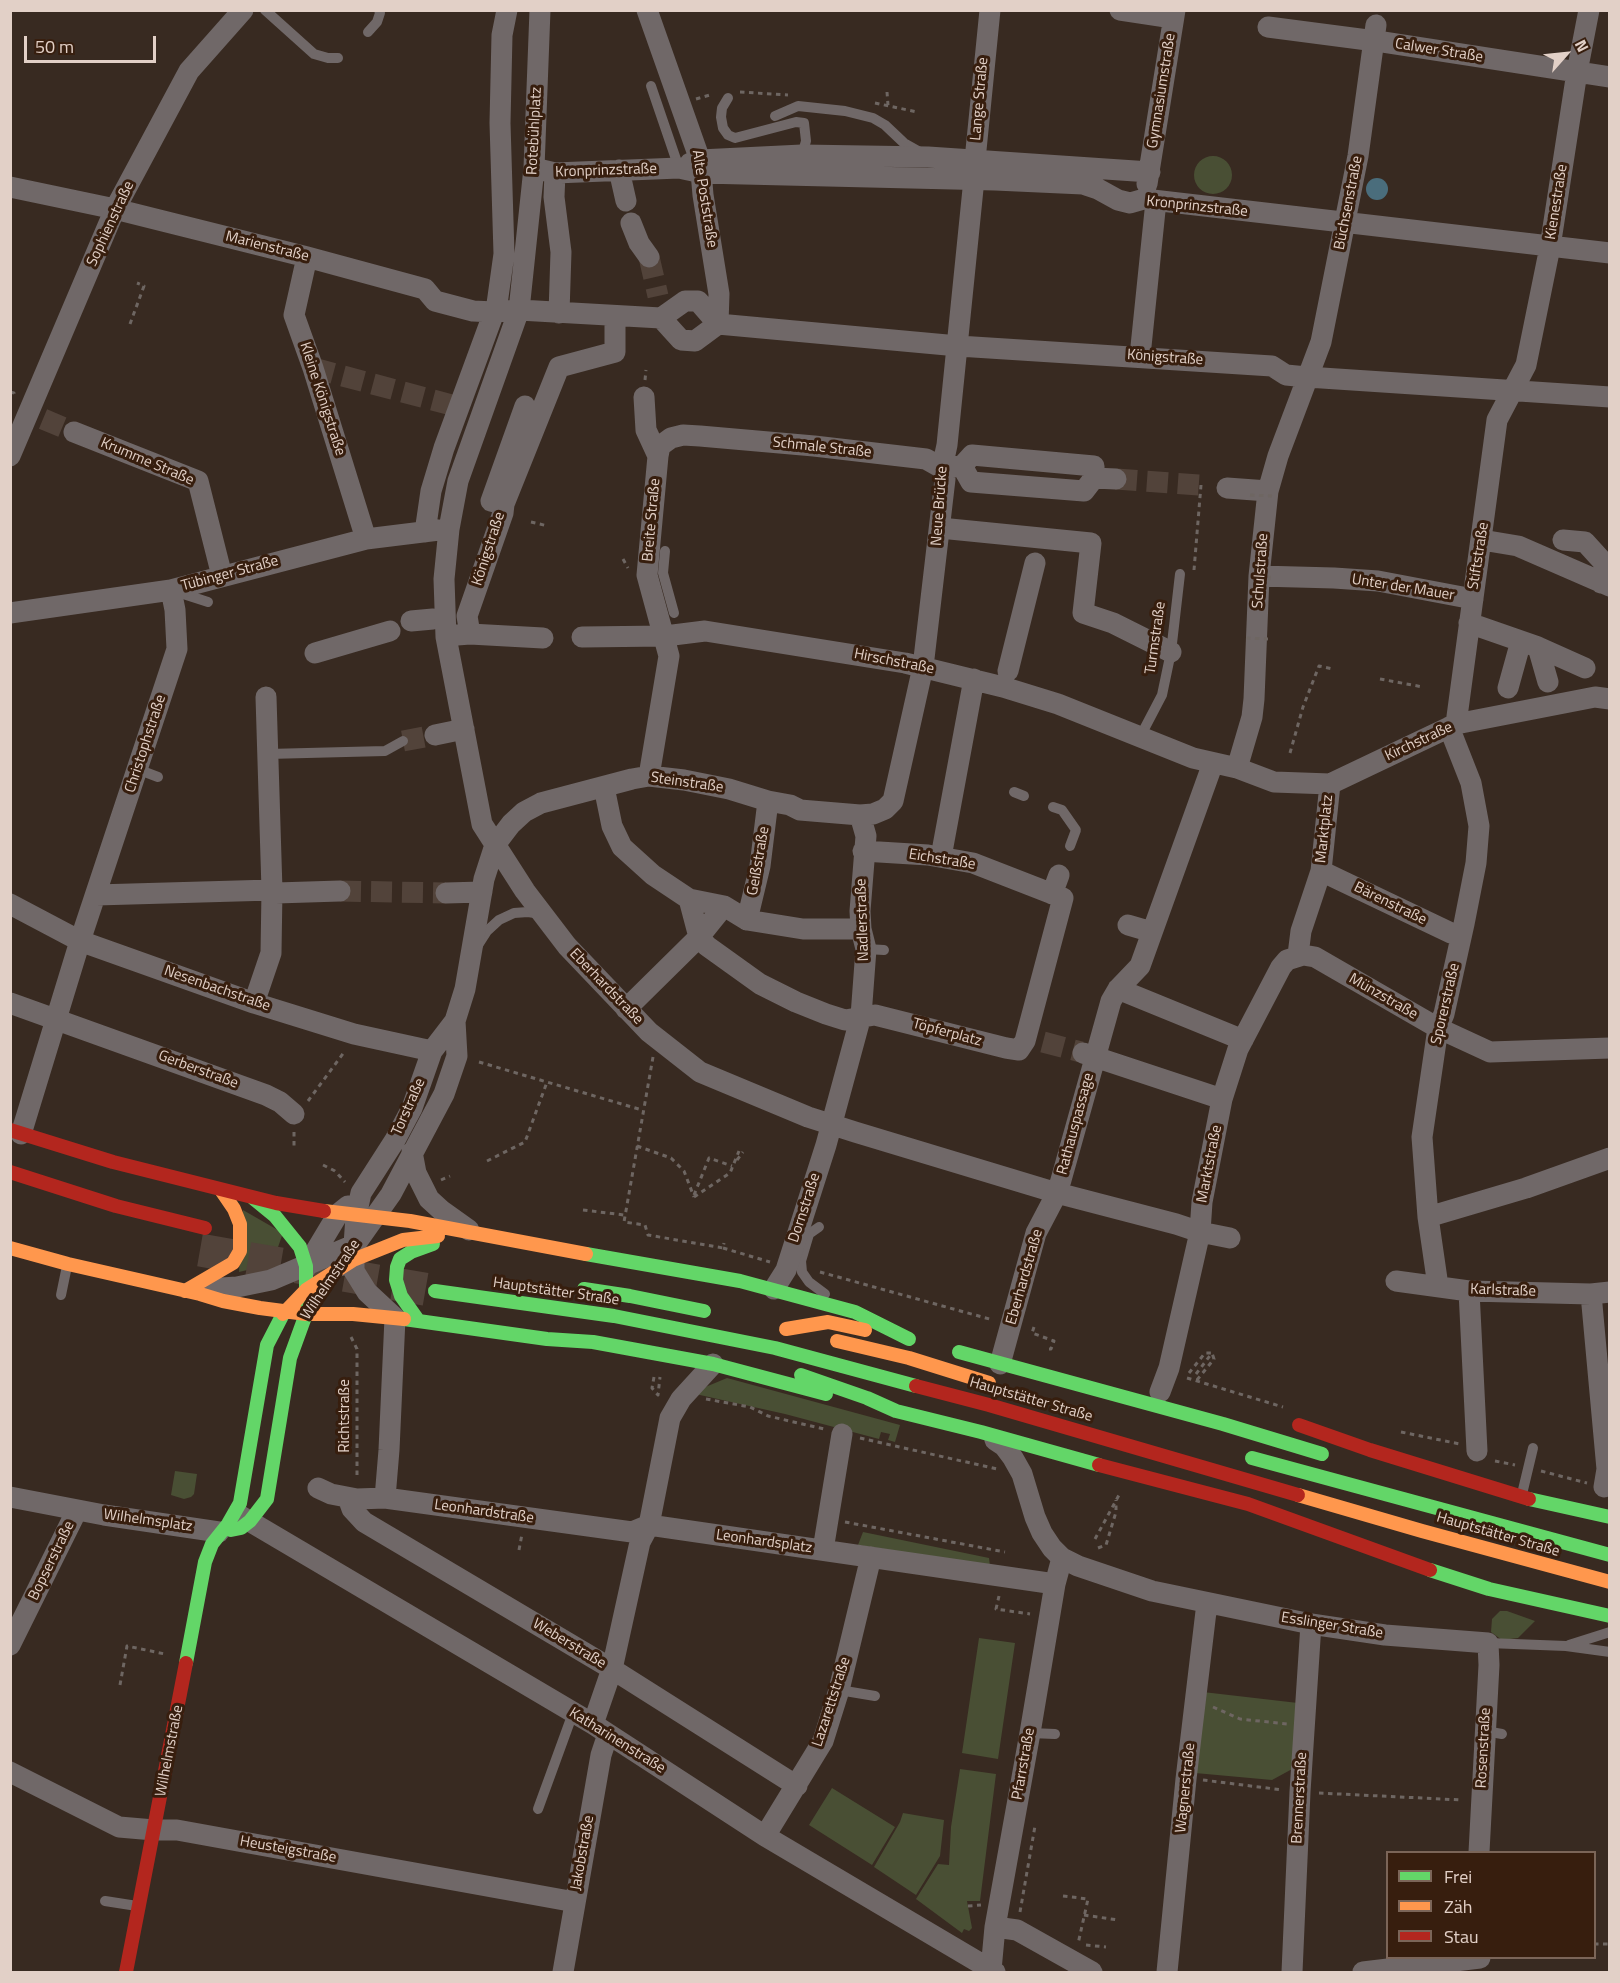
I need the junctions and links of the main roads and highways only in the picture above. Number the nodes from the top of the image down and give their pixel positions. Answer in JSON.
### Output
{"nodes":[{"id":1,"x":16,"y":1132,"type":"edge"},
{"id":2,"x":10,"y":1172,"type":"edge"},
{"id":3,"x":221,"y":1190,"type":"junction"},
{"id":4,"x":252,"y":1197,"type":"junction"},
{"id":5,"x":205,"y":1228,"type":"dead end"},
{"id":6,"x":477,"y":1235,"type":"junction"},
{"id":7,"x":10,"y":1248,"type":"edge"},
{"id":8,"x":573,"y":1288,"type":"dead end"},
{"id":9,"x":306,"y":1290,"type":"junction"},
{"id":10,"x":185,"y":1291,"type":"junction"},
{"id":11,"x":435,"y":1291,"type":"tunnel mouth"},
{"id":12,"x":260,"y":1308,"type":"junction"},
{"id":13,"x":284,"y":1311,"type":"junction"},
{"id":14,"x":306,"y":1314,"type":"junction"},
{"id":15,"x":719,"y":1315,"type":"dead end"},
{"id":16,"x":418,"y":1320,"type":"junction"},
{"id":17,"x":691,"y":1330,"type":"junction"},
{"id":18,"x":267,"y":1345,"type":"junction"},
{"id":19,"x":944,"y":1348,"type":"dead end"},
{"id":20,"x":747,"y":1356,"type":"dead end"},
{"id":21,"x":780,"y":1367,"type":"dead end"},
{"id":22,"x":1006,"y":1388,"type":"dead end"},
{"id":23,"x":1107,"y":1392,"type":"junction"},
{"id":24,"x":1165,"y":1393,"type":"road end"},
{"id":25,"x":948,"y":1394,"type":"junction"},
{"id":26,"x":840,"y":1398,"type":"junction"},
{"id":27,"x":867,"y":1398,"type":"junction"},
{"id":28,"x":896,"y":1411,"type":"junction"},
{"id":29,"x":1284,"y":1420,"type":"dead end"},
{"id":30,"x":1238,"y":1453,"type":"dead end"},
{"id":31,"x":1332,"y":1457,"type":"dead end"},
{"id":32,"x":1421,"y":1489,"type":"dead end"},
{"id":33,"x":1248,"y":1504,"type":"junction"},
{"id":34,"x":1334,"y":1505,"type":"junction"},
{"id":35,"x":1435,"y":1507,"type":"junction"},
{"id":36,"x":242,"y":1517,"type":"junction"},
{"id":37,"x":1610,"y":1517,"type":"edge"},
{"id":38,"x":1610,"y":1555,"type":"edge"},
{"id":39,"x":1610,"y":1582,"type":"edge"},
{"id":40,"x":1610,"y":1616,"type":"edge"},
{"id":41,"x":126,"y":1972,"type":"edge"}],
"edges":[{"from":1,"to":3,"type":"main road"},
{"from":2,"to":5,"type":"main road"},
{"from":3,"to":4,"type":"main road"},
{"from":3,"to":10,"type":"main road"},
{"from":4,"to":6,"type":"main road"},
{"from":4,"to":9,"type":"main road"},
{"from":6,"to":9,"type":"main road"},
{"from":6,"to":16,"type":"main road"},
{"from":6,"to":22,"type":"main road","name":"Hauptstätter Straße"},
{"from":7,"to":10,"type":"main road"},
{"from":8,"to":15,"type":"main road","name":"Hauptstätter Straße"},
{"from":9,"to":13,"type":"main road"},
{"from":9,"to":14,"type":"main road"},
{"from":10,"to":12,"type":"main road"},
{"from":11,"to":17,"type":"main road","name":"Hauptstätter Straße"},
{"from":12,"to":13,"type":"main road"},
{"from":12,"to":18,"type":"main road"},
{"from":13,"to":14,"type":"main road"},
{"from":13,"to":18,"type":"main road","name":"Wilhelmstraße"},
{"from":14,"to":16,"type":"main road"},
{"from":14,"to":36,"type":"main road","name":"Wilhelmstraße"},
{"from":16,"to":26,"type":"main road"},
{"from":17,"to":20,"type":"main road"},
{"from":17,"to":25,"type":"main road","name":"Hauptstätter Straße"},
{"from":18,"to":36,"type":"main road","name":"Wilhelmstraße"},
{"from":19,"to":23,"type":"main road"},
{"from":21,"to":27,"type":"main road"},
{"from":23,"to":24,"type":"main road"},
{"from":23,"to":31,"type":"main road"},
{"from":25,"to":27,"type":"main road"},
{"from":25,"to":34,"type":"main road","name":"Hauptstätter Straße"},
{"from":26,"to":27,"type":"main road"},
{"from":26,"to":28,"type":"main road"},
{"from":27,"to":28,"type":"main road"},
{"from":28,"to":33,"type":"main road"},
{"from":29,"to":37,"type":"main road"},
{"from":30,"to":35,"type":"main road","name":"Hauptstätter Straße"},
{"from":32,"to":35,"type":"main road"},
{"from":33,"to":34,"type":"main road"},
{"from":33,"to":40,"type":"main road"},
{"from":34,"to":39,"type":"main road","name":"Hauptstätter Straße"},
{"from":35,"to":38,"type":"main road","name":"Hauptstätter Straße"},
{"from":36,"to":41,"type":"main road","name":"Wilhelmstraße"}]}
